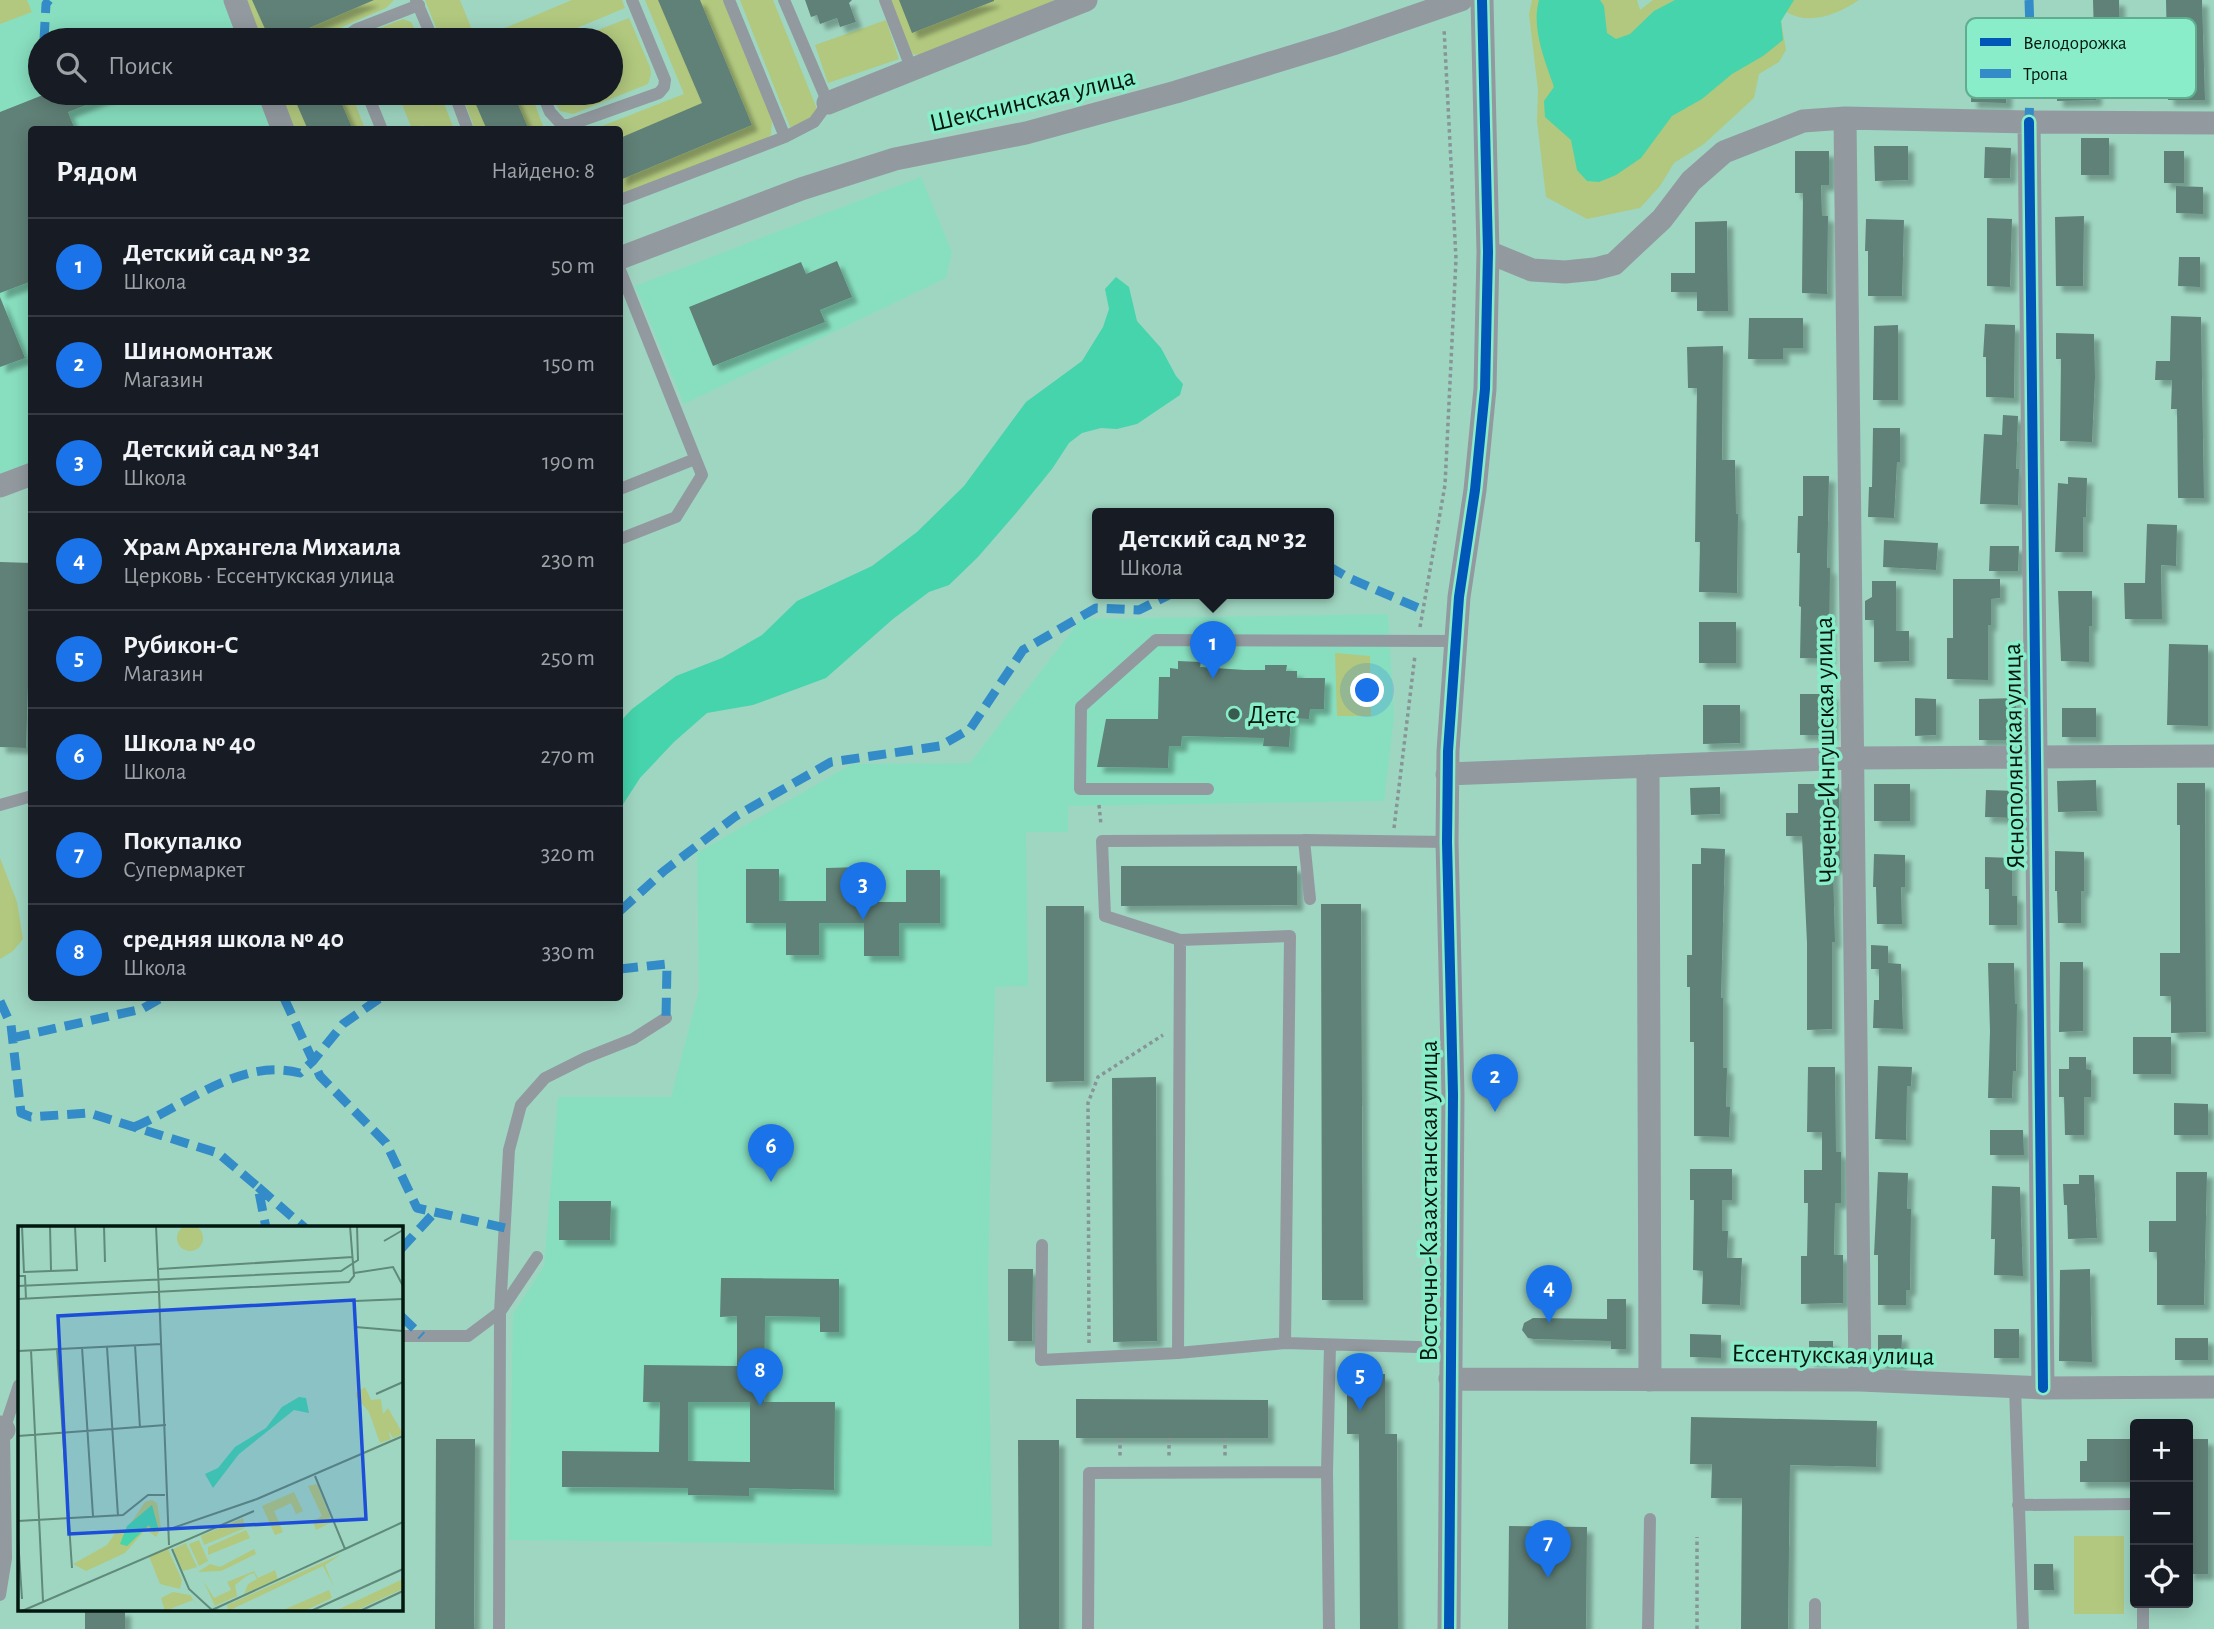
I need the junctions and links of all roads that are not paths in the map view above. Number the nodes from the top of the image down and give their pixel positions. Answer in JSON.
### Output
{"nodes":[{"id":1,"x":235,"y":0,"type":"edge"},
{"id":2,"x":632,"y":0,"type":"edge"},
{"id":3,"x":729,"y":0,"type":"edge"},
{"id":4,"x":784,"y":0,"type":"edge"},
{"id":5,"x":885,"y":0,"type":"edge"},
{"id":6,"x":1086,"y":0,"type":"edge"},
{"id":7,"x":1461,"y":0,"type":"edge"},
{"id":8,"x":1482,"y":0,"type":"edge"},
{"id":9,"x":417,"y":3,"type":"edge"},
{"id":10,"x":246,"y":28,"type":"edge"},
{"id":11,"x":359,"y":28,"type":"edge"},
{"id":12,"x":428,"y":28,"type":"edge"},
{"id":13,"x":912,"y":70,"type":"junction"},
{"id":14,"x":828,"y":103,"type":"junction"},
{"id":15,"x":274,"y":105,"type":"edge"},
{"id":16,"x":372,"y":105,"type":"edge"},
{"id":17,"x":459,"y":105,"type":"edge"},
{"id":18,"x":547,"y":105,"type":"edge"},
{"id":19,"x":623,"y":105,"type":"edge"},
{"id":20,"x":623,"y":105,"type":"edge"},
{"id":21,"x":1845,"y":118,"type":"junction"},
{"id":22,"x":2029,"y":122,"type":"junction"},
{"id":23,"x":2214,"y":123,"type":"edge"},
{"id":24,"x":281,"y":126,"type":"edge"},
{"id":25,"x":380,"y":126,"type":"edge"},
{"id":26,"x":466,"y":126,"type":"edge"},
{"id":27,"x":785,"y":137,"type":"junction"},
{"id":28,"x":623,"y":199,"type":"edge"},
{"id":29,"x":1488,"y":252,"type":"junction"},
{"id":30,"x":623,"y":257,"type":"edge"},
{"id":31,"x":623,"y":288,"type":"edge"},
{"id":32,"x":695,"y":458,"type":"junction"},
{"id":33,"x":28,"y":476,"type":"edge"},
{"id":34,"x":0,"y":486,"type":"edge"},
{"id":35,"x":623,"y":488,"type":"edge"},
{"id":36,"x":623,"y":538,"type":"edge"},
{"id":37,"x":1456,"y":641,"type":"junction"},
{"id":38,"x":2214,"y":756,"type":"edge"},
{"id":39,"x":2036,"y":757,"type":"junction"},
{"id":40,"x":1853,"y":758,"type":"junction"},
{"id":41,"x":1648,"y":766,"type":"junction"},
{"id":42,"x":1447,"y":774,"type":"junction"},
{"id":43,"x":1208,"y":789,"type":"dead end"},
{"id":44,"x":28,"y":797,"type":"edge"},
{"id":45,"x":0,"y":805,"type":"edge"},
{"id":46,"x":1304,"y":840,"type":"junction"},
{"id":47,"x":1447,"y":842,"type":"junction"},
{"id":48,"x":1310,"y":899,"type":"dead end"},
{"id":49,"x":1181,"y":940,"type":"junction"},
{"id":50,"x":666,"y":1018,"type":"dead end"},
{"id":51,"x":1042,"y":1245,"type":"dead end"},
{"id":52,"x":537,"y":1257,"type":"dead end"},
{"id":53,"x":500,"y":1312,"type":"junction"},
{"id":54,"x":402,"y":1336,"type":"edge"},
{"id":55,"x":1285,"y":1343,"type":"junction"},
{"id":56,"x":1330,"y":1345,"type":"junction"},
{"id":57,"x":1451,"y":1348,"type":"junction"},
{"id":58,"x":1178,"y":1353,"type":"junction"},
{"id":59,"x":1450,"y":1379,"type":"junction"},
{"id":60,"x":1650,"y":1380,"type":"junction"},
{"id":61,"x":1860,"y":1380,"type":"junction"},
{"id":62,"x":2015,"y":1386,"type":"junction"},
{"id":63,"x":2214,"y":1387,"type":"edge"},
{"id":64,"x":18,"y":1388,"type":"edge"},
{"id":65,"x":2043,"y":1388,"type":"junction"},
{"id":66,"x":2,"y":1429,"type":"edge"},
{"id":67,"x":1327,"y":1472,"type":"junction"},
{"id":68,"x":2130,"y":1504,"type":"edge"},
{"id":69,"x":2018,"y":1505,"type":"junction"},
{"id":70,"x":1650,"y":1519,"type":"dead end"},
{"id":71,"x":0,"y":1595,"type":"edge"},
{"id":72,"x":1815,"y":1604,"type":"dead end"},
{"id":73,"x":2143,"y":1608,"type":"edge"},
{"id":74,"x":499,"y":1629,"type":"edge"},
{"id":75,"x":1088,"y":1629,"type":"edge"},
{"id":76,"x":1329,"y":1629,"type":"edge"},
{"id":77,"x":1449,"y":1629,"type":"edge"},
{"id":78,"x":1648,"y":1629,"type":"edge"},
{"id":79,"x":1815,"y":1629,"type":"edge"},
{"id":80,"x":2023,"y":1629,"type":"edge"},
{"id":81,"x":2143,"y":1629,"type":"edge"}],
"edges":[{"from":1,"to":10,"type":"street"},
{"from":2,"to":19,"type":"lane"},
{"from":3,"to":27,"type":"lane"},
{"from":4,"to":14,"type":"lane"},
{"from":5,"to":13,"type":"lane"},
{"from":6,"to":13,"type":"street"},
{"from":7,"to":30,"type":"street","name":"Шекснинская улица"},
{"from":8,"to":29,"type":"street","name":"Восточно-Казахстанская улица"},
{"from":9,"to":11,"type":"lane"},
{"from":9,"to":12,"type":"lane"},
{"from":13,"to":14,"type":"street"},
{"from":14,"to":27,"type":"lane"},
{"from":15,"to":24,"type":"street"},
{"from":16,"to":25,"type":"lane"},
{"from":17,"to":26,"type":"lane"},
{"from":18,"to":20,"type":"lane"},
{"from":21,"to":22,"type":"street"},
{"from":21,"to":29,"type":"street"},
{"from":21,"to":40,"type":"street","name":"Чечено-Ингушская улица"},
{"from":22,"to":23,"type":"street"},
{"from":22,"to":39,"type":"street","name":"Яснополянская улица"},
{"from":27,"to":28,"type":"lane"},
{"from":29,"to":37,"type":"street","name":"Восточно-Казахстанская улица"},
{"from":31,"to":32,"type":"lane"},
{"from":32,"to":35,"type":"lane"},
{"from":32,"to":36,"type":"lane"},
{"from":33,"to":34,"type":"street"},
{"from":37,"to":42,"type":"street","name":"Восточно-Казахстанская улица"},
{"from":37,"to":43,"type":"lane"},
{"from":38,"to":39,"type":"street"},
{"from":39,"to":40,"type":"street"},
{"from":39,"to":65,"type":"street","name":"Яснополянская улица"},
{"from":40,"to":41,"type":"street"},
{"from":40,"to":61,"type":"street","name":"Чечено-Ингушская улица"},
{"from":41,"to":42,"type":"street"},
{"from":41,"to":60,"type":"street"},
{"from":42,"to":47,"type":"street","name":"Восточно-Казахстанская улица"},
{"from":44,"to":45,"type":"lane"},
{"from":46,"to":47,"type":"lane"},
{"from":46,"to":48,"type":"lane"},
{"from":46,"to":49,"type":"lane"},
{"from":47,"to":57,"type":"street","name":"Восточно-Казахстанская улица"},
{"from":49,"to":55,"type":"lane"},
{"from":49,"to":58,"type":"lane"},
{"from":50,"to":53,"type":"lane"},
{"from":51,"to":58,"type":"lane"},
{"from":52,"to":53,"type":"lane"},
{"from":53,"to":54,"type":"lane"},
{"from":53,"to":74,"type":"lane"},
{"from":55,"to":56,"type":"lane"},
{"from":55,"to":58,"type":"lane"},
{"from":56,"to":57,"type":"lane"},
{"from":56,"to":67,"type":"lane"},
{"from":57,"to":59,"type":"street","name":"Восточно-Казахстанская улица"},
{"from":59,"to":60,"type":"street","name":"Ессентукская улица"},
{"from":59,"to":77,"type":"street","name":"Восточно-Казахстанская улица"},
{"from":60,"to":61,"type":"street","name":"Ессентукская улица"},
{"from":61,"to":62,"type":"street","name":"Ессентукская улица"},
{"from":62,"to":65,"type":"street","name":"Ессентукская улица"},
{"from":62,"to":69,"type":"lane"},
{"from":63,"to":65,"type":"street","name":"Ессентукская улица"},
{"from":64,"to":66,"type":"lane"},
{"from":66,"to":71,"type":"lane"},
{"from":67,"to":75,"type":"lane"},
{"from":67,"to":76,"type":"lane"},
{"from":68,"to":69,"type":"lane"},
{"from":69,"to":80,"type":"lane"},
{"from":70,"to":78,"type":"lane"},
{"from":72,"to":79,"type":"lane"},
{"from":73,"to":81,"type":"lane"}]}
